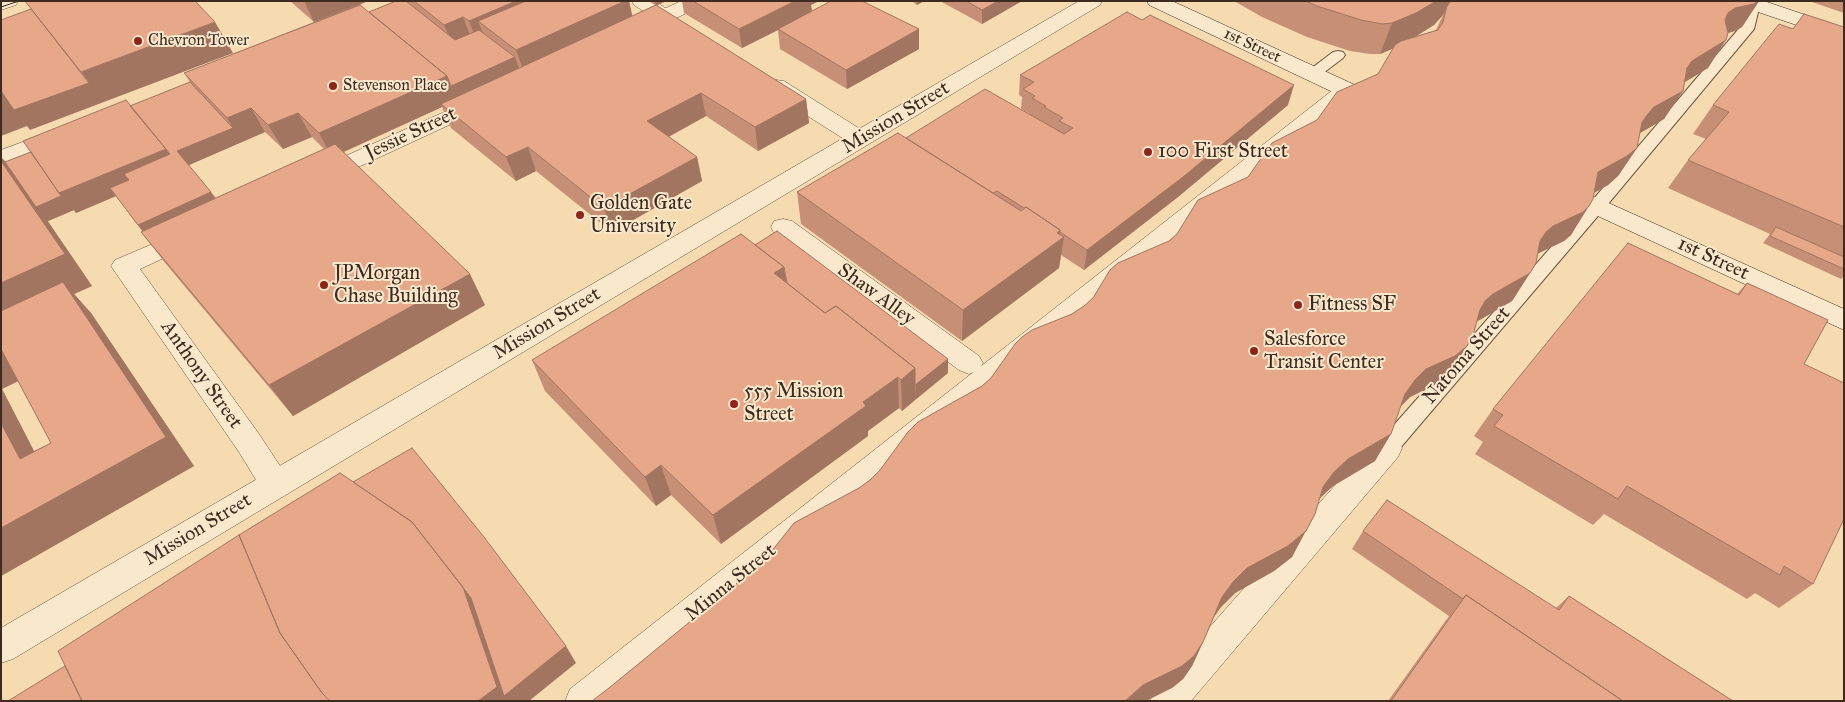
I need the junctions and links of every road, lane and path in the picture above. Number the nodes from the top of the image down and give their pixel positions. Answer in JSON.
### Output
{"nodes":[{"id":1,"x":9,"y":1,"type":"edge"},
{"id":2,"x":641,"y":1,"type":"edge"},
{"id":3,"x":697,"y":1,"type":"edge"},
{"id":4,"x":1093,"y":1,"type":"edge"},
{"id":5,"x":1156,"y":1,"type":"edge"},
{"id":6,"x":1,"y":4,"type":"edge"},
{"id":7,"x":1753,"y":4,"type":"joint"},
{"id":8,"x":672,"y":21,"type":"junction"},
{"id":9,"x":1844,"y":35,"type":"edge"},
{"id":10,"x":619,"y":37,"type":"edge"},
{"id":11,"x":1338,"y":55,"type":"dead end"},
{"id":12,"x":1313,"y":74,"type":"junction"},
{"id":13,"x":762,"y":77,"type":"edge"},
{"id":14,"x":1348,"y":90,"type":"joint"},
{"id":15,"x":502,"y":92,"type":"edge"},
{"id":16,"x":86,"y":125,"type":"edge"},
{"id":17,"x":860,"y":139,"type":"junction"},
{"id":18,"x":1,"y":158,"type":"edge"},
{"id":19,"x":304,"y":184,"type":"edge"},
{"id":20,"x":1590,"y":202,"type":"junction"},
{"id":21,"x":783,"y":227,"type":"dead end"},
{"id":22,"x":205,"y":229,"type":"edge"},
{"id":23,"x":1844,"y":320,"type":"edge"},
{"id":24,"x":969,"y":363,"type":"dead end"},
{"id":25,"x":1387,"y":448,"type":"joint"},
{"id":26,"x":276,"y":484,"type":"junction"},
{"id":27,"x":1,"y":647,"type":"edge"},
{"id":28,"x":583,"y":701,"type":"edge"},
{"id":29,"x":1168,"y":701,"type":"edge"}],
"edges":[{"from":1,"to":6,"type":"street"},
{"from":2,"to":8,"type":"street"},
{"from":3,"to":8,"type":"street"},
{"from":4,"to":17,"type":"street","name":"Mission Street"},
{"from":5,"to":12,"type":"street","name":"1st Street"},
{"from":7,"to":9,"type":"street"},
{"from":7,"to":20,"type":"lane","name":"Natoma Street"},
{"from":8,"to":10,"type":"street"},
{"from":11,"to":12,"type":"lane"},
{"from":12,"to":14,"type":"street","name":"1st Street"},
{"from":13,"to":17,"type":"street"},
{"from":14,"to":28,"type":"street","name":"Minna Street"},
{"from":15,"to":19,"type":"street","name":"Jessie Street"},
{"from":16,"to":18,"type":"street"},
{"from":17,"to":26,"type":"street","name":"Mission Street"},
{"from":20,"to":23,"type":"street","name":"1st Street"},
{"from":20,"to":25,"type":"lane","name":"Natoma Street"},
{"from":21,"to":24,"type":"street","name":"Shaw Alley"},
{"from":22,"to":26,"type":"street","name":"Anthony Street"},
{"from":25,"to":29,"type":"street","name":"Natoma Street"},
{"from":26,"to":27,"type":"street","name":"Mission Street"}]}
